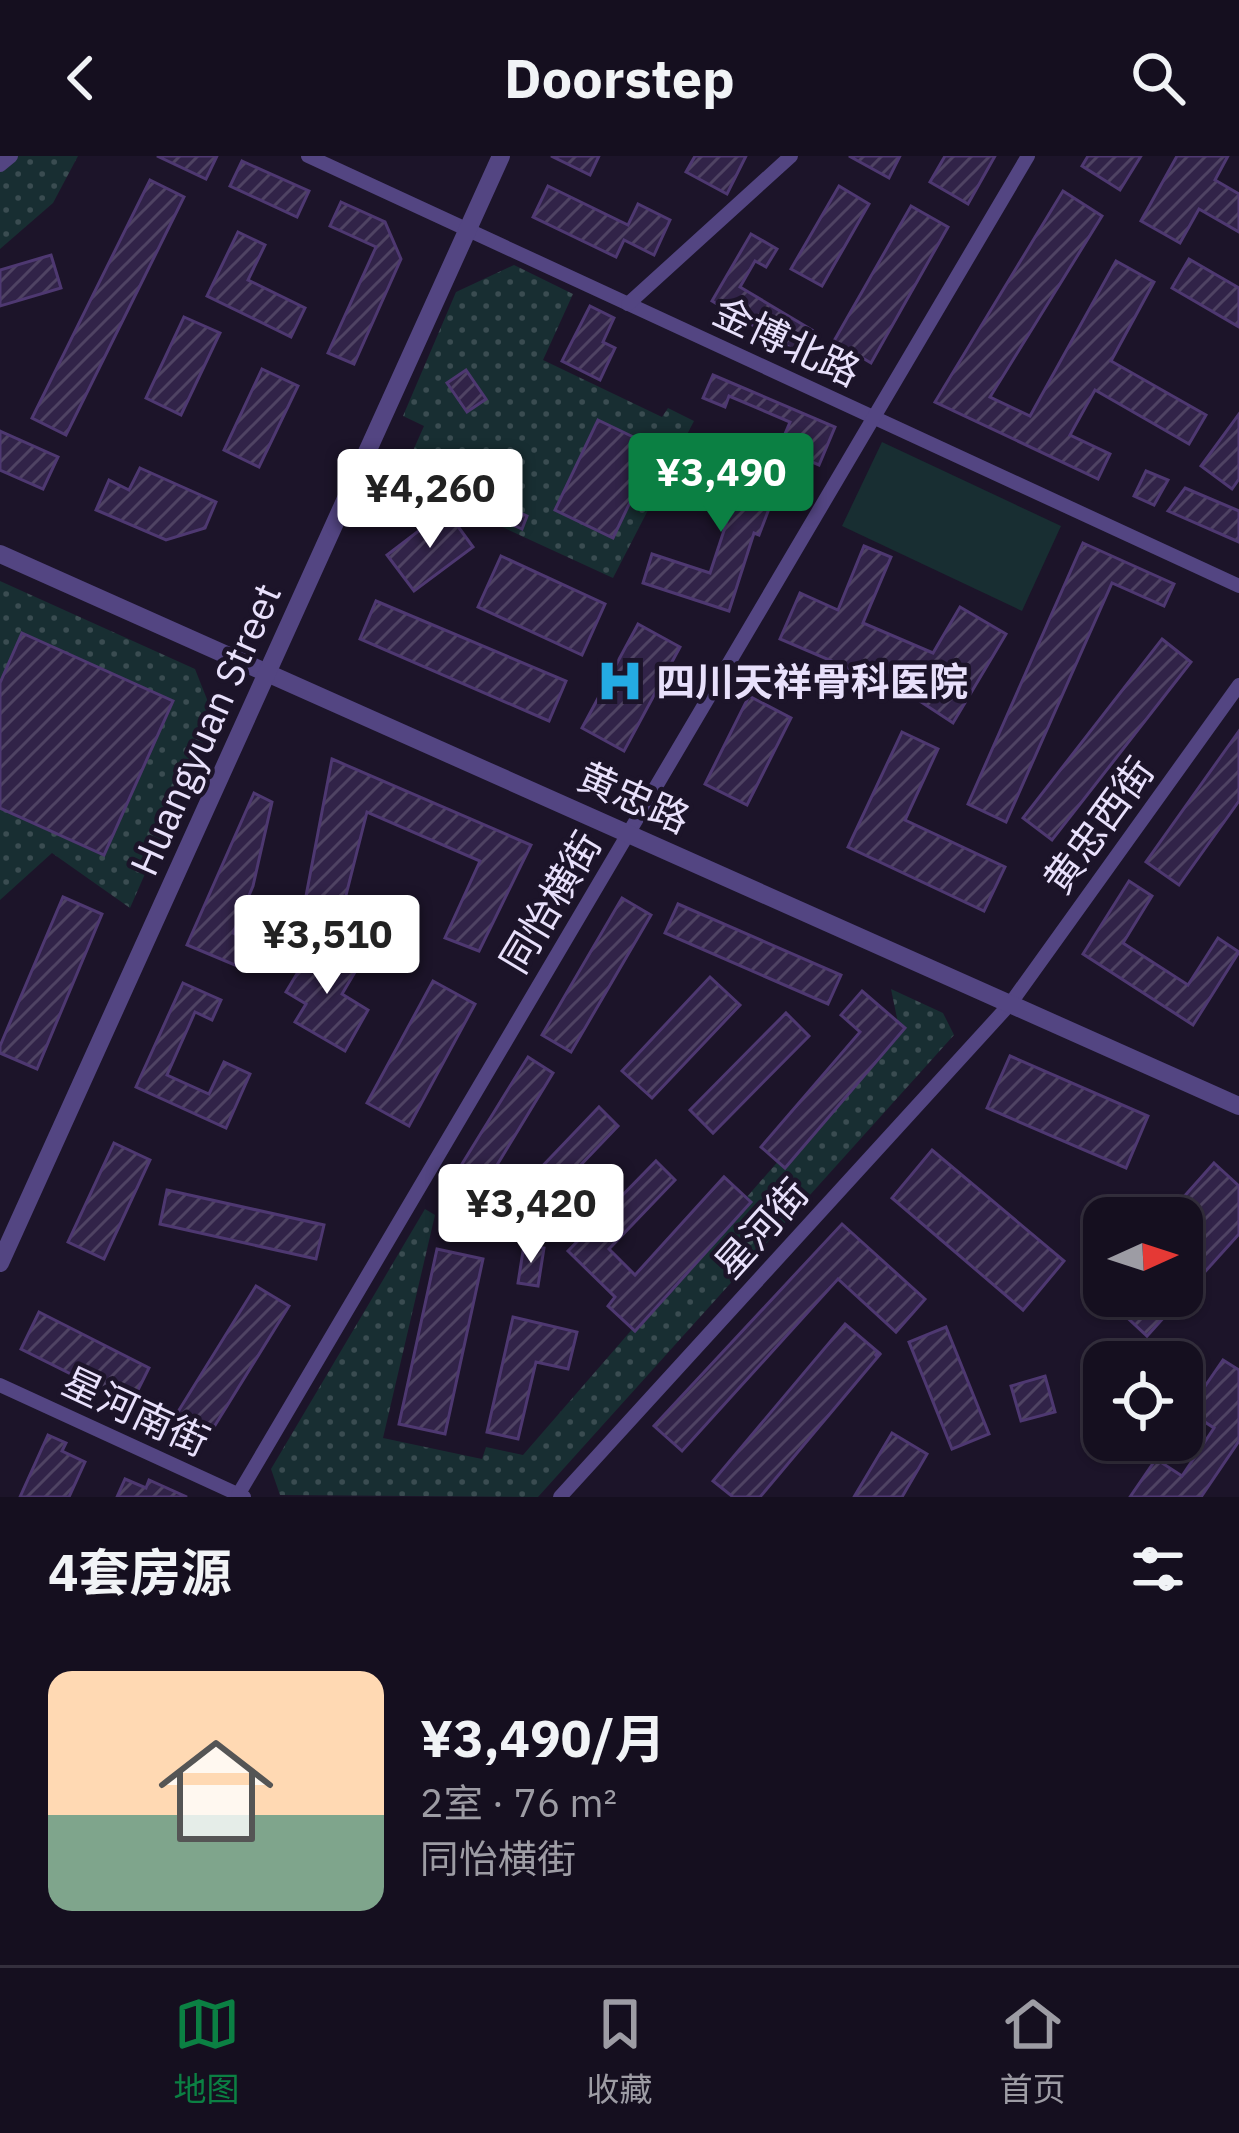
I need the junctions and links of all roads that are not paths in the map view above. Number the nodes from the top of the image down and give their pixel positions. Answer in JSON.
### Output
{"nodes":[{"id":1,"x":11,"y":156,"type":"edge"},
{"id":2,"x":308,"y":156,"type":"edge"},
{"id":3,"x":501,"y":156,"type":"edge"},
{"id":4,"x":791,"y":156,"type":"edge"},
{"id":5,"x":1028,"y":156,"type":"edge"},
{"id":6,"x":0,"y":166,"type":"edge"},
{"id":7,"x":466,"y":228,"type":"junction"},
{"id":8,"x":628,"y":304,"type":"junction"},
{"id":9,"x":874,"y":417,"type":"junction"},
{"id":10,"x":0,"y":554,"type":"edge"},
{"id":11,"x":1239,"y":586,"type":"edge"},
{"id":12,"x":266,"y":674,"type":"junction"},
{"id":13,"x":1239,"y":685,"type":"edge"},
{"id":14,"x":630,"y":831,"type":"junction"},
{"id":15,"x":1010,"y":1004,"type":"junction"},
{"id":16,"x":1239,"y":1106,"type":"edge"},
{"id":17,"x":0,"y":1263,"type":"edge"},
{"id":18,"x":0,"y":1385,"type":"edge"},
{"id":19,"x":241,"y":1496,"type":"edge"},
{"id":20,"x":565,"y":1496,"type":"edge"}],
"edges":[{"from":1,"to":6,"type":"street"},
{"from":2,"to":7,"type":"street","name":"金博北路"},
{"from":3,"to":7,"type":"street","name":"Huangyuan Street"},
{"from":4,"to":8,"type":"street"},
{"from":5,"to":9,"type":"street","name":"同怡横街"},
{"from":7,"to":8,"type":"street","name":"金博北路"},
{"from":7,"to":12,"type":"street","name":"Huangyuan Street"},
{"from":8,"to":9,"type":"street","name":"金博北路"},
{"from":9,"to":11,"type":"street","name":"金博北路"},
{"from":9,"to":14,"type":"street","name":"同怡横街"},
{"from":10,"to":12,"type":"street","name":"黄忠路"},
{"from":12,"to":14,"type":"street","name":"黄忠路"},
{"from":12,"to":17,"type":"street","name":"Huangyuan Street"},
{"from":13,"to":15,"type":"street","name":"黄忠西街"},
{"from":14,"to":15,"type":"street","name":"黄忠路"},
{"from":14,"to":19,"type":"street","name":"同怡横街"},
{"from":15,"to":16,"type":"street","name":"黄忠路"},
{"from":15,"to":20,"type":"street","name":"星河街"},
{"from":18,"to":19,"type":"street","name":"星河南街"}]}
